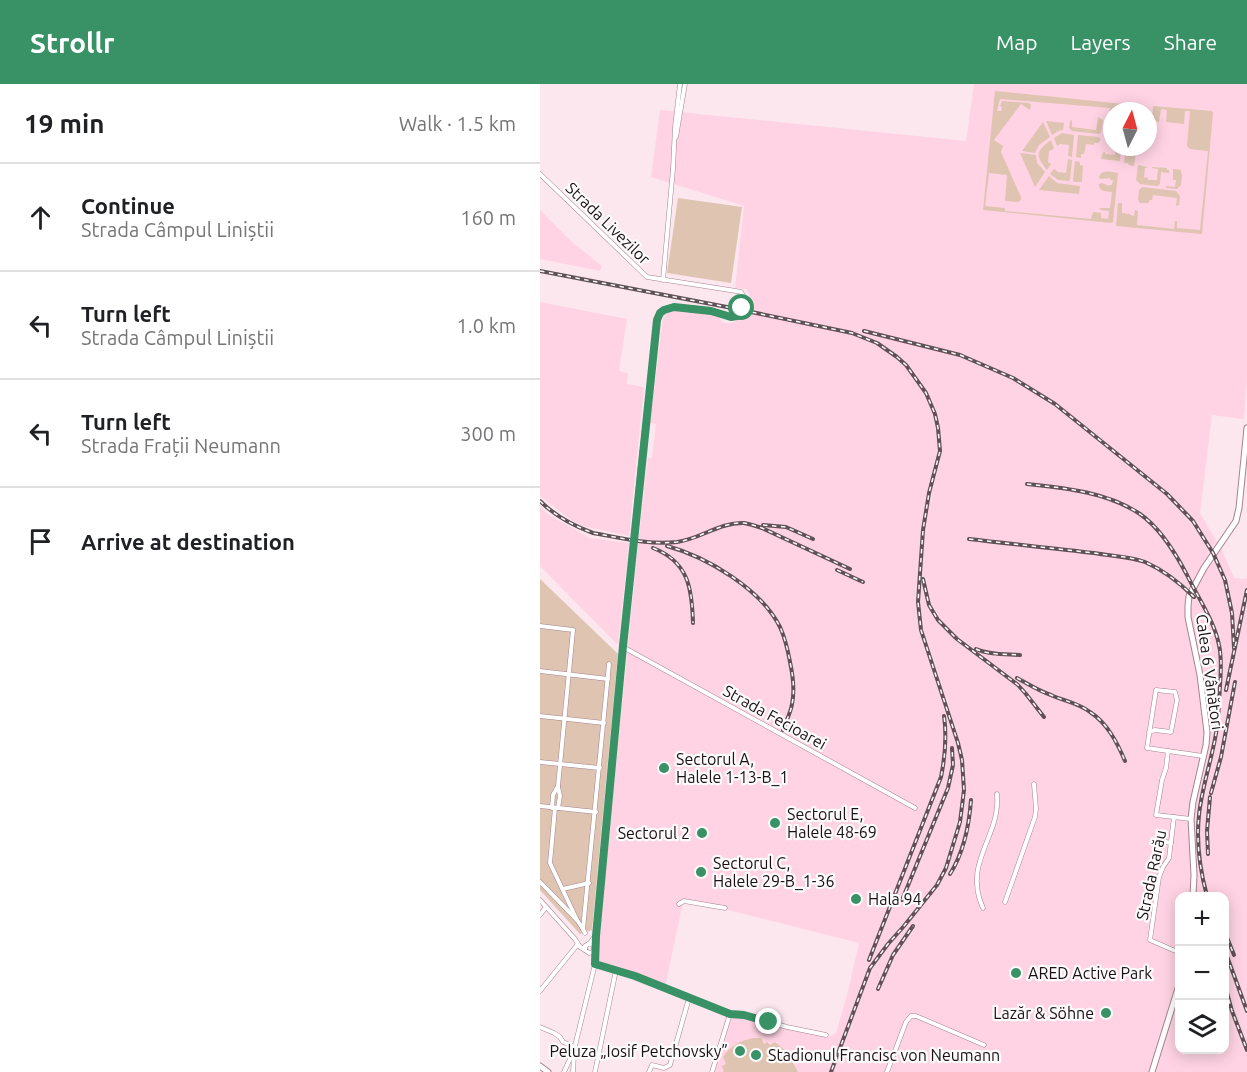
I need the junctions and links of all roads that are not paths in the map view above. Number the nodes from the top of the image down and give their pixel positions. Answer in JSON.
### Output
{"nodes":[{"id":1,"x":680,"y":84,"type":"edge"},
{"id":2,"x":685,"y":84,"type":"edge"},
{"id":3,"x":675,"y":143,"type":"junction"},
{"id":4,"x":540,"y":174,"type":"edge"},
{"id":5,"x":663,"y":280,"type":"junction"},
{"id":6,"x":1247,"y":428,"type":"edge"},
{"id":7,"x":540,"y":626,"type":"edge"},
{"id":8,"x":623,"y":646,"type":"junction"},
{"id":9,"x":609,"y":664,"type":"dead end"},
{"id":10,"x":540,"y":671,"type":"edge"},
{"id":11,"x":568,"y":675,"type":"junction"},
{"id":12,"x":608,"y":679,"type":"junction"},
{"id":13,"x":540,"y":716,"type":"edge"},
{"id":14,"x":564,"y":719,"type":"junction"},
{"id":15,"x":604,"y":723,"type":"junction"},
{"id":16,"x":1149,"y":732,"type":"junction"},
{"id":17,"x":1168,"y":751,"type":"junction"},
{"id":18,"x":1203,"y":756,"type":"junction"},
{"id":19,"x":540,"y":762,"type":"edge"},
{"id":20,"x":560,"y":764,"type":"junction"},
{"id":21,"x":600,"y":768,"type":"junction"},
{"id":22,"x":1034,"y":784,"type":"dead end"},
{"id":23,"x":558,"y":786,"type":"junction"},
{"id":24,"x":997,"y":794,"type":"dead end"},
{"id":25,"x":540,"y":806,"type":"edge"},
{"id":26,"x":915,"y":807,"type":"dead end"},
{"id":27,"x":555,"y":808,"type":"junction"},
{"id":28,"x":596,"y":812,"type":"junction"},
{"id":29,"x":1174,"y":818,"type":"junction"},
{"id":30,"x":1191,"y":819,"type":"junction"},
{"id":31,"x":1161,"y":842,"type":"dead end"},
{"id":32,"x":1171,"y":843,"type":"junction"},
{"id":33,"x":540,"y":882,"type":"edge"},
{"id":34,"x":589,"y":883,"type":"junction"},
{"id":35,"x":563,"y":889,"type":"junction"},
{"id":36,"x":1193,"y":892,"type":"edge"},
{"id":37,"x":540,"y":900,"type":"edge"},
{"id":38,"x":1005,"y":902,"type":"dead end"},
{"id":39,"x":679,"y":904,"type":"dead end"},
{"id":40,"x":546,"y":907,"type":"junction"},
{"id":41,"x":725,"y":908,"type":"dead end"},
{"id":42,"x":983,"y":908,"type":"dead end"},
{"id":43,"x":540,"y":915,"type":"edge"},
{"id":44,"x":577,"y":920,"type":"junction"},
{"id":45,"x":596,"y":936,"type":"junction"},
{"id":46,"x":577,"y":941,"type":"junction"},
{"id":47,"x":589,"y":943,"type":"junction"},
{"id":48,"x":594,"y":948,"type":"junction"},
{"id":49,"x":586,"y":951,"type":"junction"},
{"id":50,"x":1175,"y":951,"type":"edge"},
{"id":51,"x":595,"y":964,"type":"junction"},
{"id":52,"x":616,"y":970,"type":"junction"},
{"id":53,"x":540,"y":992,"type":"edge"},
{"id":54,"x":1175,"y":995,"type":"edge"},
{"id":55,"x":689,"y":998,"type":"junction"},
{"id":56,"x":730,"y":1014,"type":"junction"},
{"id":57,"x":540,"y":1027,"type":"edge"},
{"id":58,"x":826,"y":1035,"type":"dead end"},
{"id":59,"x":984,"y":1045,"type":"dead end"},
{"id":60,"x":574,"y":1048,"type":"junction"},
{"id":61,"x":540,"y":1066,"type":"edge"},
{"id":62,"x":548,"y":1072,"type":"edge"},
{"id":63,"x":564,"y":1072,"type":"edge"},
{"id":64,"x":573,"y":1072,"type":"edge"},
{"id":65,"x":595,"y":1072,"type":"edge"},
{"id":66,"x":649,"y":1072,"type":"edge"},
{"id":67,"x":712,"y":1072,"type":"edge"},
{"id":68,"x":888,"y":1072,"type":"edge"},
{"id":69,"x":1152,"y":1072,"type":"edge"}],
"edges":[{"from":1,"to":3,"type":"street"},
{"from":2,"to":3,"type":"street"},
{"from":3,"to":5,"type":"street"},
{"from":4,"to":5,"type":"street","name":"Strada Livezilor"},
{"from":5,"to":8,"type":"street","name":"Strada Livezilor"},
{"from":6,"to":18,"type":"main road","name":"Calea 6 Vânători"},
{"from":7,"to":11,"type":"street"},
{"from":8,"to":26,"type":"street","name":"Strada Fecioarei"},
{"from":8,"to":45,"type":"street"},
{"from":9,"to":12,"type":"street"},
{"from":10,"to":11,"type":"street"},
{"from":11,"to":12,"type":"street"},
{"from":11,"to":14,"type":"street"},
{"from":12,"to":15,"type":"street"},
{"from":13,"to":14,"type":"street"},
{"from":14,"to":15,"type":"street"},
{"from":14,"to":20,"type":"street"},
{"from":15,"to":21,"type":"street"},
{"from":16,"to":16,"type":"street"},
{"from":16,"to":17,"type":"street"},
{"from":17,"to":18,"type":"street"},
{"from":17,"to":29,"type":"street"},
{"from":18,"to":30,"type":"main road","name":"Calea 6 Vânători"},
{"from":19,"to":20,"type":"street"},
{"from":20,"to":21,"type":"street"},
{"from":20,"to":23,"type":"street"},
{"from":21,"to":28,"type":"street"},
{"from":22,"to":38,"type":"street"},
{"from":23,"to":27,"type":"street"},
{"from":23,"to":27,"type":"street"},
{"from":24,"to":42,"type":"street"},
{"from":25,"to":27,"type":"street"},
{"from":27,"to":28,"type":"street"},
{"from":27,"to":35,"type":"street"},
{"from":28,"to":34,"type":"street"},
{"from":29,"to":30,"type":"street"},
{"from":29,"to":32,"type":"street","name":"Strada Rarău"},
{"from":30,"to":36,"type":"main road","name":"Calea 6 Vânători"},
{"from":31,"to":32,"type":"street"},
{"from":32,"to":50,"type":"street","name":"Strada Rarău"},
{"from":33,"to":44,"type":"street"},
{"from":34,"to":35,"type":"street"},
{"from":34,"to":44,"type":"street"},
{"from":35,"to":44,"type":"street"},
{"from":37,"to":40,"type":"street"},
{"from":39,"to":41,"type":"street"},
{"from":40,"to":43,"type":"street"},
{"from":40,"to":46,"type":"street"},
{"from":45,"to":47,"type":"street"},
{"from":45,"to":48,"type":"street"},
{"from":46,"to":47,"type":"street"},
{"from":46,"to":49,"type":"street"},
{"from":46,"to":53,"type":"street"},
{"from":47,"to":48,"type":"street"},
{"from":47,"to":49,"type":"street"},
{"from":48,"to":49,"type":"street"},
{"from":48,"to":51,"type":"street"},
{"from":49,"to":51,"type":"street"},
{"from":51,"to":52,"type":"street"},
{"from":51,"to":60,"type":"street"},
{"from":52,"to":55,"type":"street"},
{"from":52,"to":65,"type":"street"},
{"from":54,"to":69,"type":"main road"},
{"from":55,"to":56,"type":"street"},
{"from":55,"to":66,"type":"street"},
{"from":56,"to":58,"type":"street"},
{"from":56,"to":67,"type":"street"},
{"from":57,"to":60,"type":"street"},
{"from":59,"to":68,"type":"street"},
{"from":60,"to":63,"type":"street"},
{"from":60,"to":64,"type":"street"},
{"from":61,"to":62,"type":"main road"}]}
